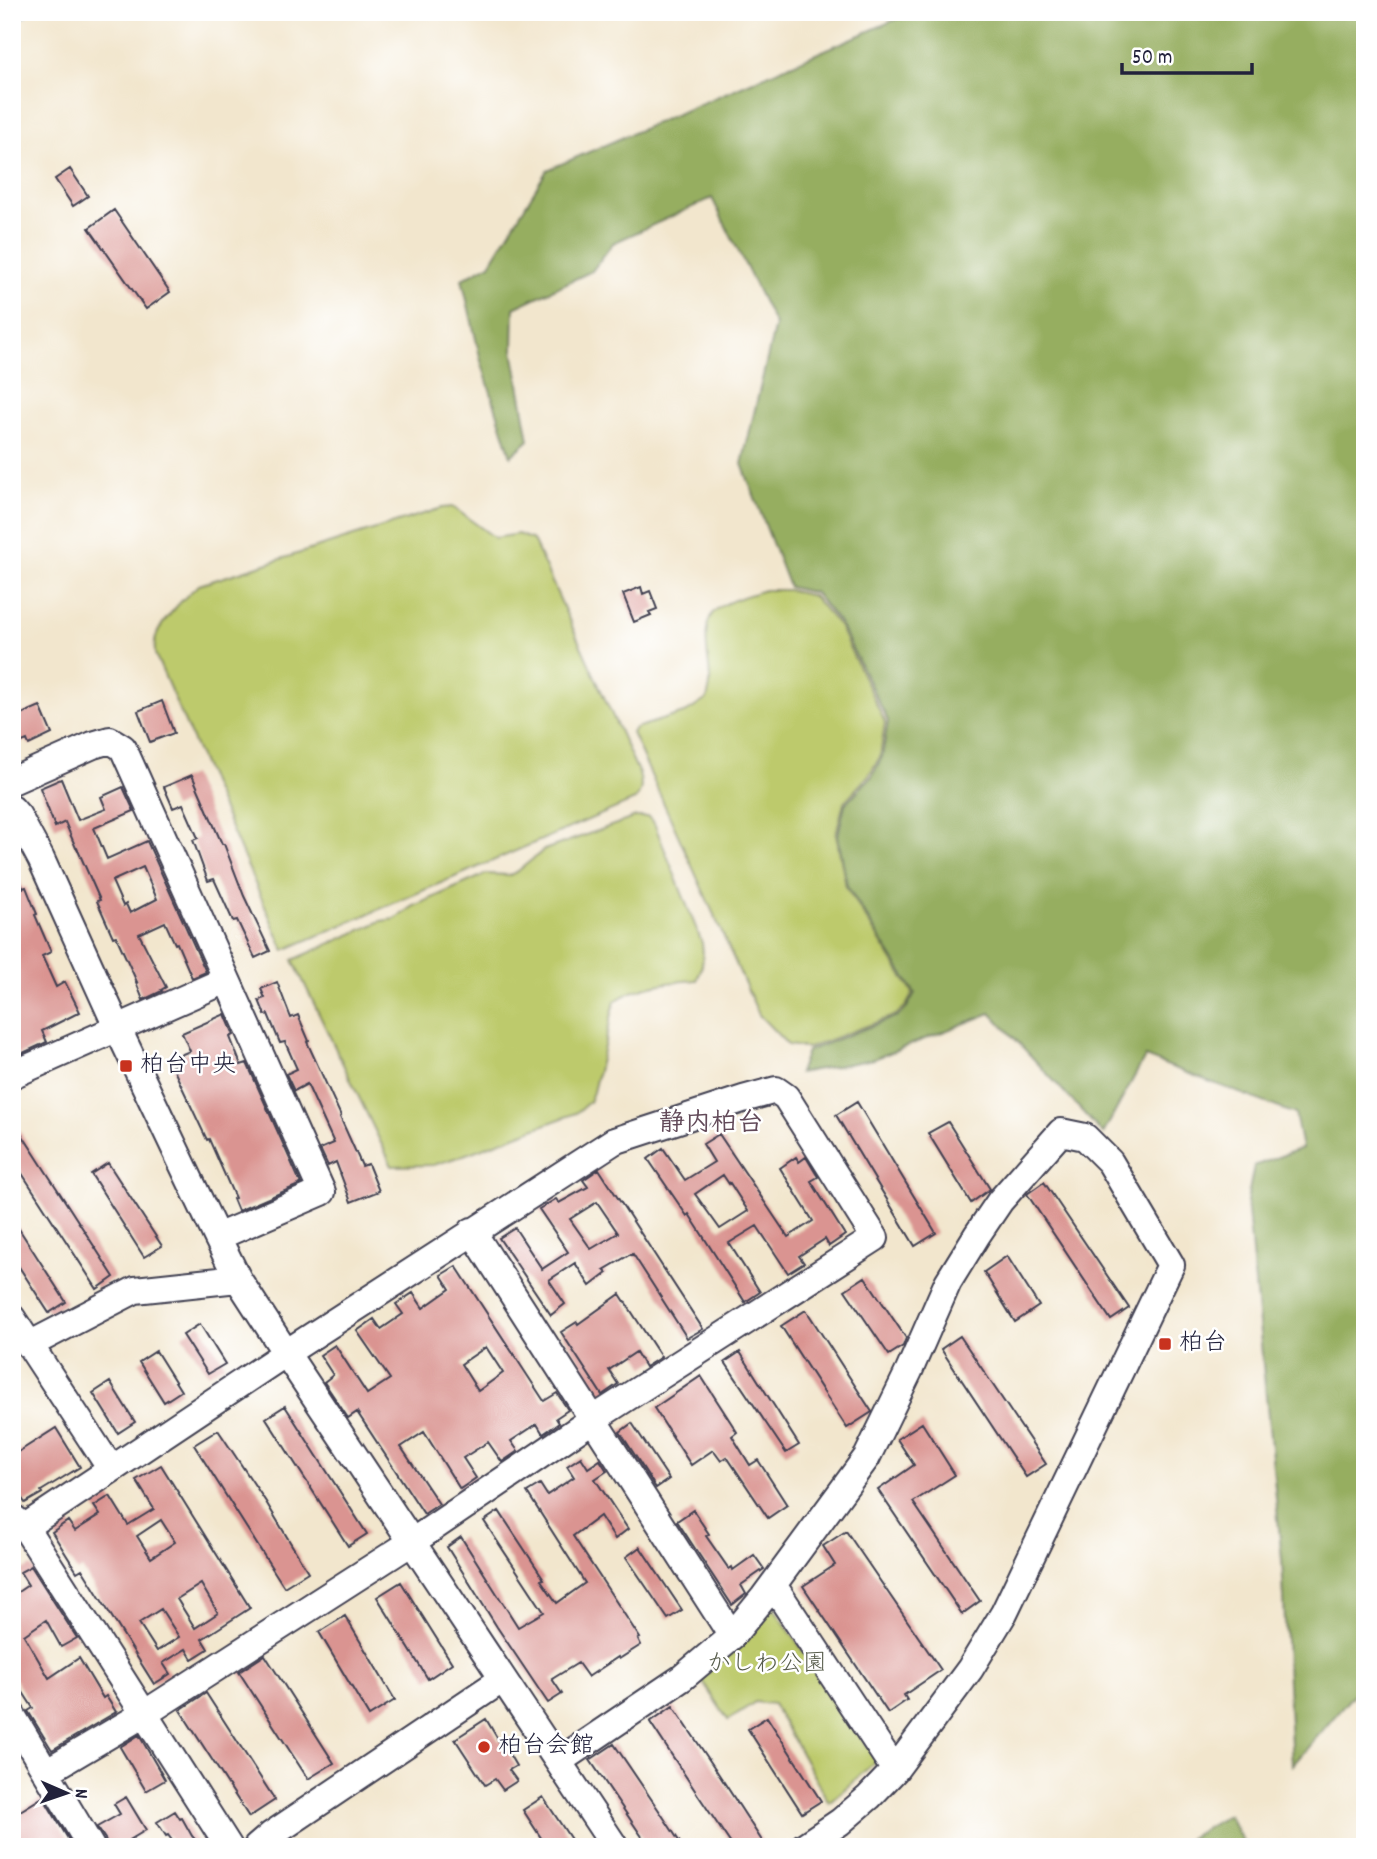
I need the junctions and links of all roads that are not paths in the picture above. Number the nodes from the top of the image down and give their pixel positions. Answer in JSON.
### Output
{"nodes":[{"id":1,"x":12,"y":781,"type":"edge"},
{"id":2,"x":12,"y":809,"type":"edge"},
{"id":3,"x":226,"y":980,"type":"junction"},
{"id":4,"x":118,"y":1029,"type":"junction"},
{"id":5,"x":12,"y":1075,"type":"edge"},
{"id":6,"x":471,"y":1231,"type":"junction"},
{"id":7,"x":217,"y":1237,"type":"junction"},
{"id":8,"x":238,"y":1279,"type":"junction"},
{"id":9,"x":12,"y":1318,"type":"edge"},
{"id":10,"x":29,"y":1345,"type":"junction"},
{"id":11,"x":286,"y":1353,"type":"junction"},
{"id":12,"x":592,"y":1420,"type":"junction"},
{"id":13,"x":111,"y":1469,"type":"junction"},
{"id":14,"x":19,"y":1522,"type":"edge"},
{"id":15,"x":412,"y":1542,"type":"junction"},
{"id":16,"x":773,"y":1585,"type":"junction"},
{"id":17,"x":732,"y":1636,"type":"junction"},
{"id":18,"x":503,"y":1679,"type":"junction"},
{"id":19,"x":144,"y":1714,"type":"junction"},
{"id":20,"x":12,"y":1715,"type":"edge"},
{"id":21,"x":559,"y":1761,"type":"junction"},
{"id":22,"x":895,"y":1770,"type":"junction"},
{"id":23,"x":47,"y":1772,"type":"junction"},
{"id":24,"x":91,"y":1847,"type":"edge"},
{"id":25,"x":229,"y":1847,"type":"edge"},
{"id":26,"x":257,"y":1847,"type":"edge"},
{"id":27,"x":615,"y":1847,"type":"edge"},
{"id":28,"x":803,"y":1847,"type":"edge"}],
"edges":[{"from":1,"to":3,"type":"street"},
{"from":2,"to":4,"type":"street"},
{"from":3,"to":4,"type":"street"},
{"from":3,"to":7,"type":"street"},
{"from":4,"to":5,"type":"street"},
{"from":4,"to":7,"type":"street"},
{"from":6,"to":11,"type":"street"},
{"from":6,"to":12,"type":"street"},
{"from":6,"to":12,"type":"street"},
{"from":7,"to":8,"type":"street"},
{"from":8,"to":10,"type":"street"},
{"from":8,"to":11,"type":"street"},
{"from":9,"to":10,"type":"street"},
{"from":10,"to":13,"type":"street"},
{"from":11,"to":13,"type":"street"},
{"from":11,"to":15,"type":"street"},
{"from":12,"to":15,"type":"street"},
{"from":12,"to":17,"type":"street"},
{"from":13,"to":14,"type":"street"},
{"from":14,"to":19,"type":"street"},
{"from":15,"to":18,"type":"street"},
{"from":15,"to":19,"type":"street"},
{"from":16,"to":17,"type":"street"},
{"from":16,"to":22,"type":"street"},
{"from":16,"to":22,"type":"street"},
{"from":17,"to":21,"type":"street"},
{"from":18,"to":21,"type":"street"},
{"from":18,"to":26,"type":"street"},
{"from":19,"to":23,"type":"street"},
{"from":19,"to":25,"type":"street"},
{"from":20,"to":23,"type":"street"},
{"from":21,"to":27,"type":"street"},
{"from":22,"to":28,"type":"street"},
{"from":23,"to":24,"type":"street"}]}
